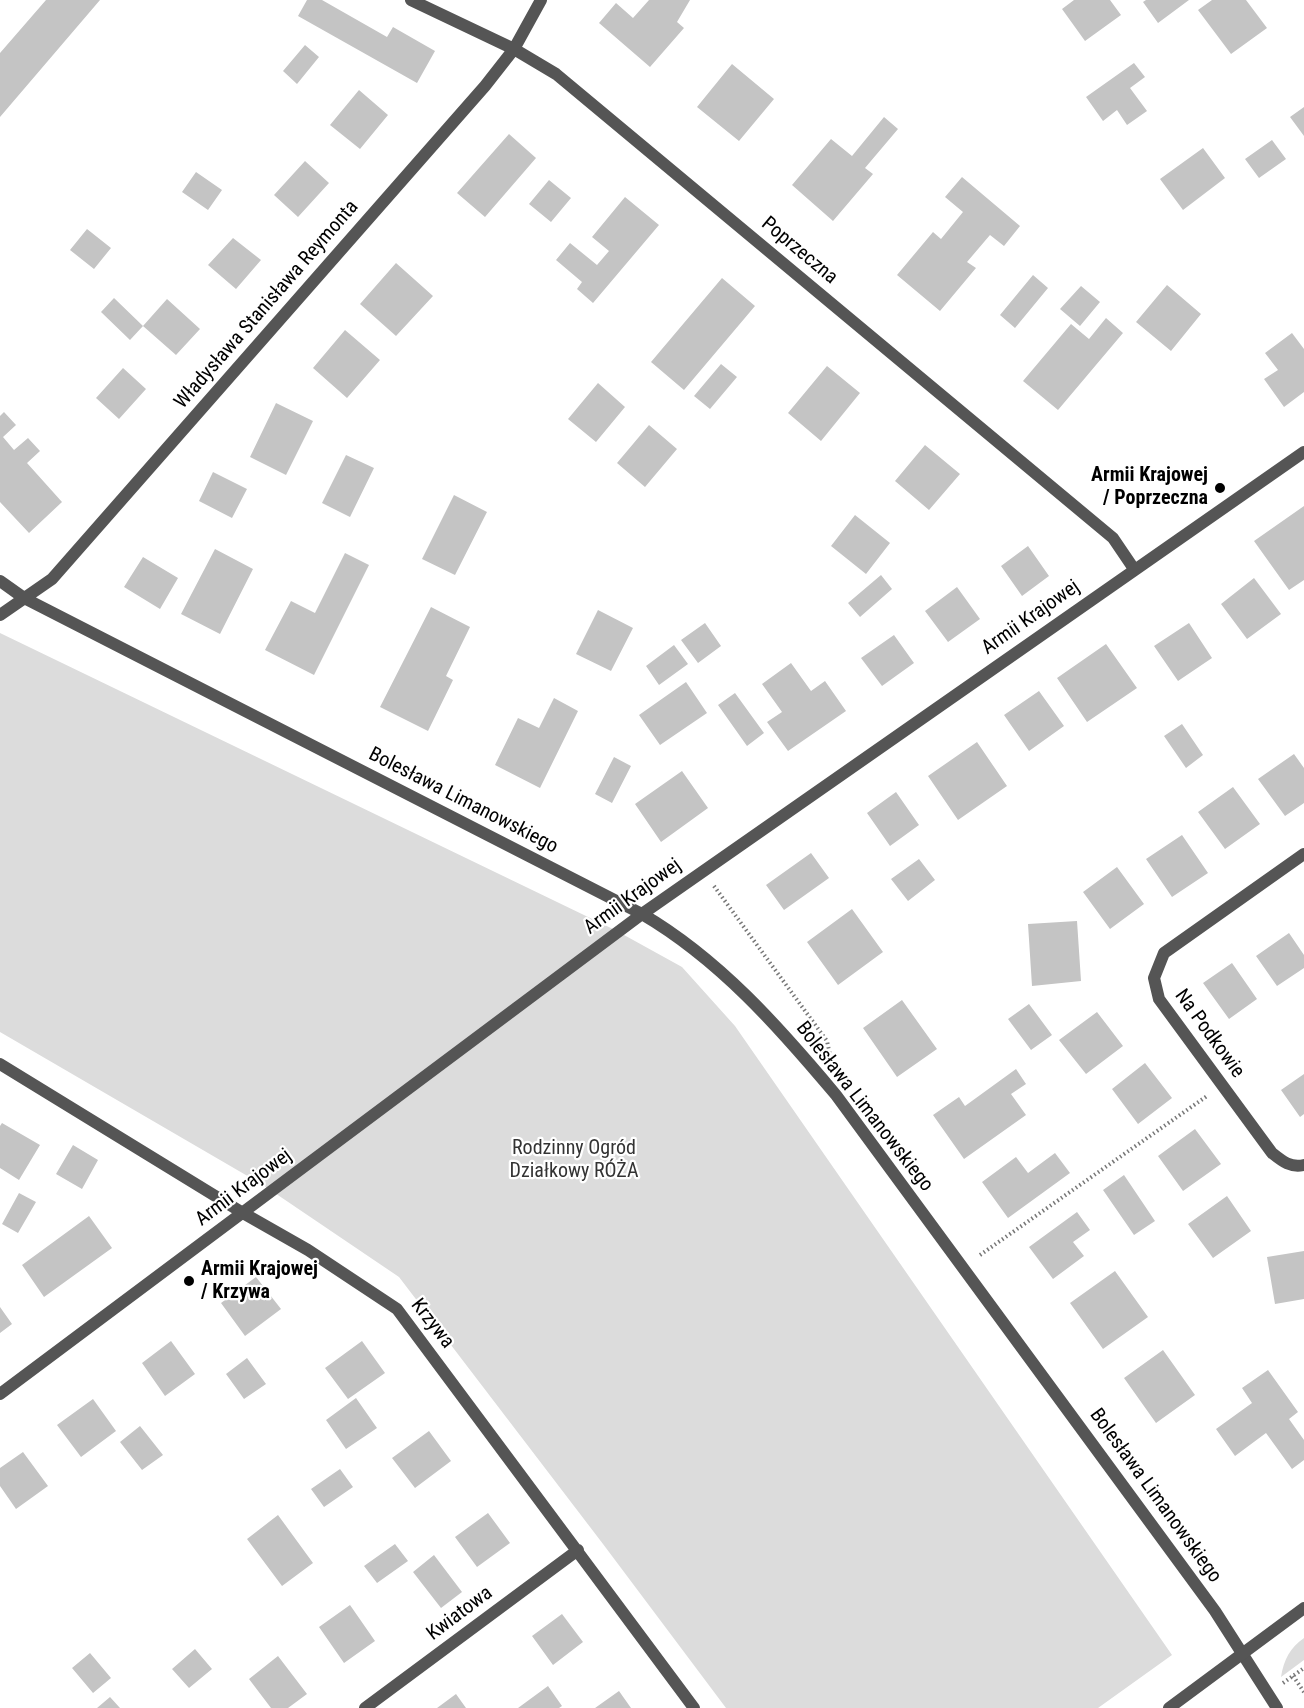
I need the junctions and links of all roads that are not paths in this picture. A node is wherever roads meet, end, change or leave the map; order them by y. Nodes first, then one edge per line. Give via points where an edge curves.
1 (411, 0) edge
2 (542, 0) edge
3 (514, 49) junction
4 (1304, 452) edge
5 (1134, 569) junction
6 (0, 581) edge
7 (24, 598) junction
8 (0, 615) edge
9 (1304, 854) edge
10 (642, 914) junction
11 (0, 1064) edge
12 (1304, 1166) edge
13 (243, 1213) junction
14 (0, 1394) edge
15 (578, 1551) junction
16 (1304, 1608) edge
17 (1242, 1654) junction
18 (365, 1708) edge
19 (694, 1708) edge
20 (1169, 1708) edge
21 (1277, 1708) edge

1 - 3 street, Poprzeczna
2 - 3 street, Władysława Stanisława Reymonta
3 - 5 street, Poprzeczna via 556,74 1113,538
3 - 7 street, Władysława Stanisława Reymonta via 485,87 52,579
4 - 5 street, Armii Krajowej
5 - 10 street, Armii Krajowej
6 - 7 street, Bolesława Limanowskiego
7 - 8 street, Władysława Stanisława Reymonta
7 - 10 street, Bolesława Limanowskiego
9 - 12 street, Na Podkowie via 1164,953 1154,978 1159,999 1272,1153 1286,1164
10 - 13 street, Armii Krajowej
10 - 17 street, Bolesława Limanowskiego via 668,929 738,987 836,1095 1208,1601
11 - 13 street, Krzywa
13 - 14 street, Armii Krajowej
13 - 15 street, Krzywa via 397,1309
15 - 18 street, Kwiatowa
15 - 19 street, Krzywa
16 - 17 street
17 - 20 street
17 - 21 street, Bolesława Limanowskiego

